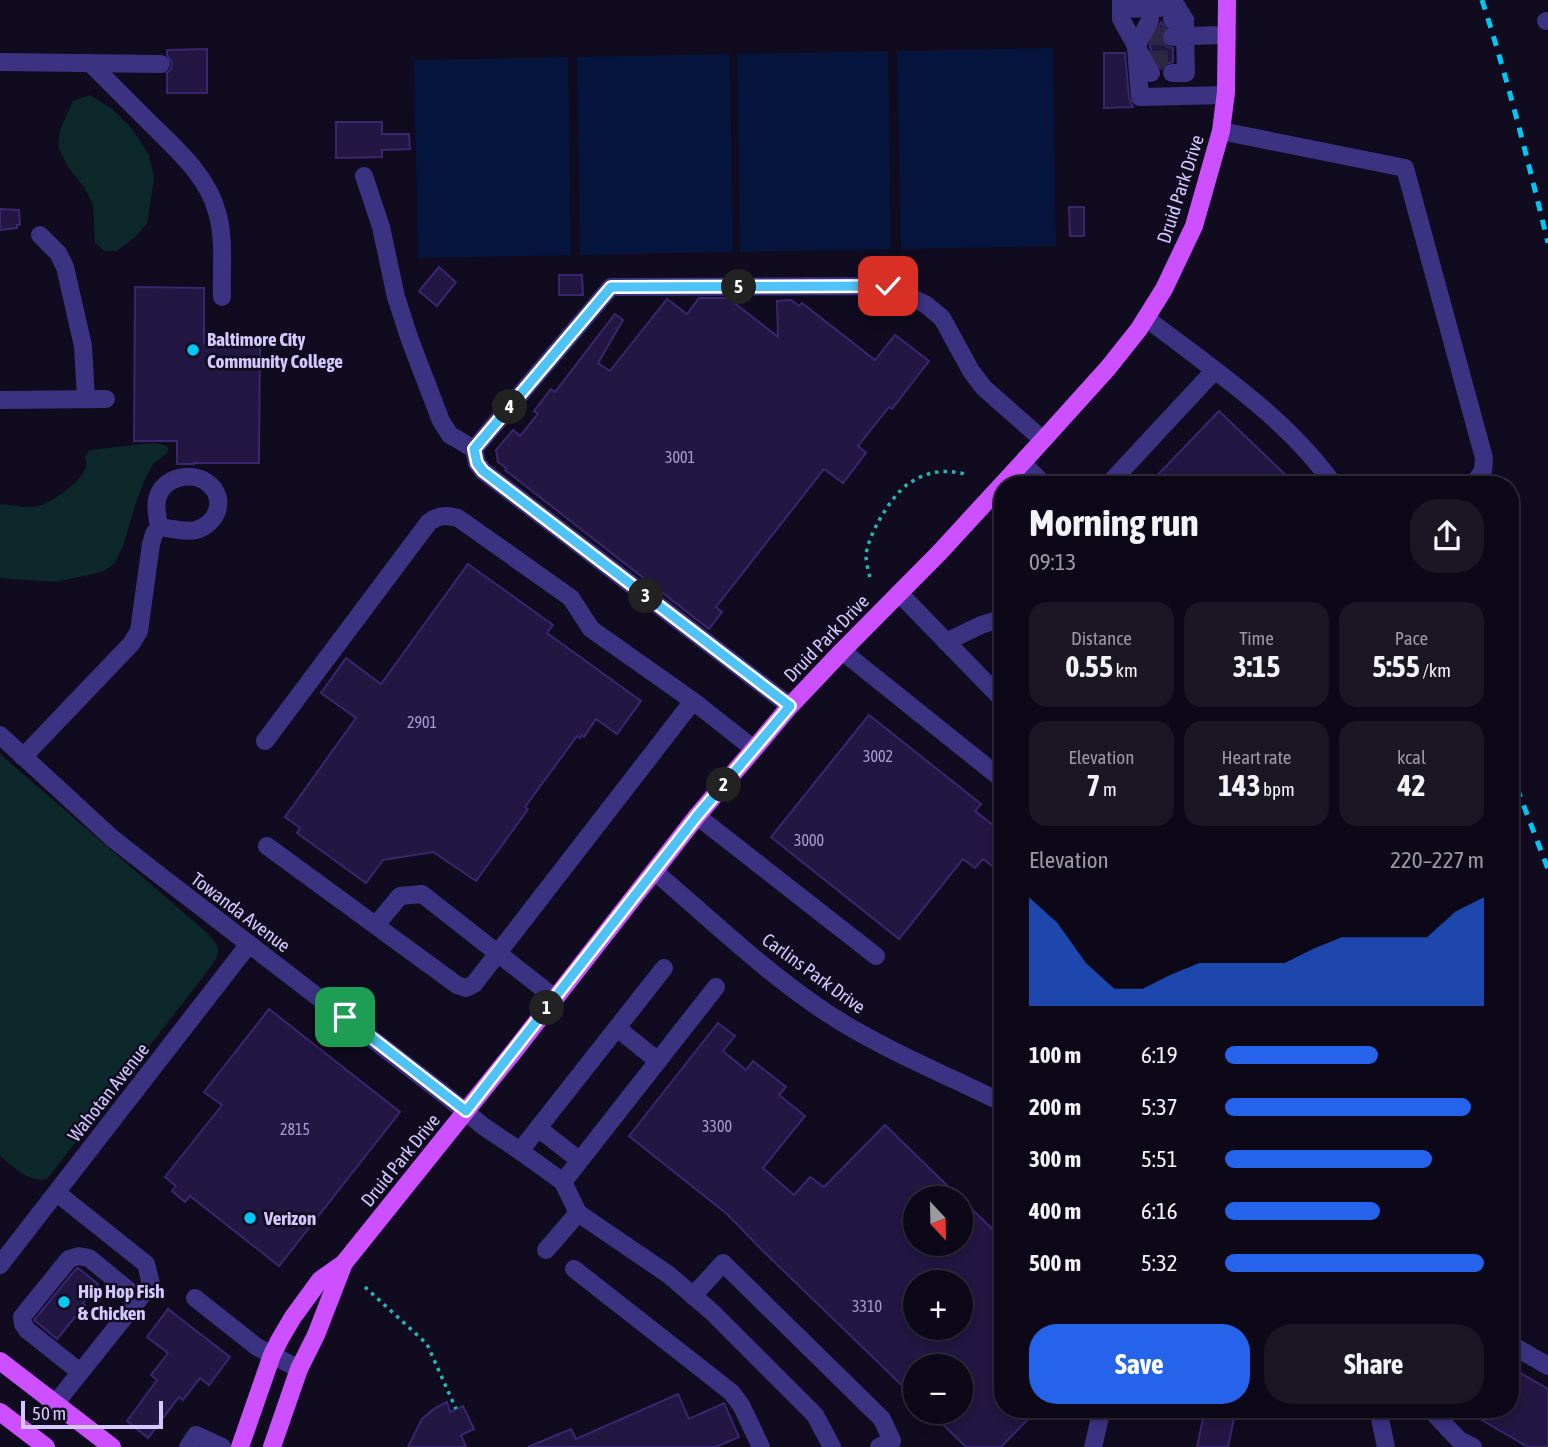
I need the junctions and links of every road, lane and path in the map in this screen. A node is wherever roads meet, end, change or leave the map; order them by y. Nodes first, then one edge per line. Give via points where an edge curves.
1 (1227, 0) edge
2 (1121, 4) edge
3 (1149, 22) edge
4 (1179, 28) junction
5 (1227, 35) junction
6 (0, 62) edge
7 (90, 63) junction
8 (161, 64) dead end
9 (1177, 64) dead end
10 (1150, 66) dead end
11 (1226, 95) junction
12 (1221, 131) junction
13 (364, 176) dead end
14 (40, 235) dead end
15 (222, 297) dead end
16 (1146, 318) junction
17 (1214, 371) junction
18 (86, 399) junction
19 (106, 399) dead end
20 (0, 400) edge
21 (1043, 440) junction
22 (474, 449) junction
23 (1022, 463) junction
24 (966, 474) dead end
25 (1010, 476) edge
26 (1036, 476) edge
27 (1116, 476) edge
28 (1328, 476) edge
29 (1479, 476) edge
30 (994, 493) edge
31 (159, 527) dead end
32 (870, 577) dead end
33 (899, 593) junction
34 (994, 621) edge
35 (946, 642) junction
36 (842, 651) junction
37 (994, 691) edge
38 (693, 701) junction
39 (790, 706) junction
40 (0, 735) edge
41 (265, 741) dead end
42 (754, 749) junction
43 (23, 757) junction
44 (994, 773) edge
45 (697, 816) junction
46 (267, 846) dead end
47 (654, 871) junction
48 (376, 925) junction
49 (249, 944) junction
50 (497, 953) junction
51 (876, 956) dead end
52 (664, 968) dead end
53 (716, 987) dead end
54 (555, 998) junction
55 (617, 1028) junction
56 (657, 1061) junction
57 (994, 1099) edge
58 (466, 1111) junction
59 (538, 1128) junction
60 (520, 1151) junction
61 (579, 1160) junction
62 (563, 1182) junction
63 (57, 1193) junction
64 (578, 1213) junction
65 (546, 1250) dead end
66 (344, 1263) junction
67 (0, 1265) edge
68 (574, 1269) dead end
69 (365, 1287) dead end
70 (693, 1296) junction
71 (195, 1298) dead end
72 (139, 1299) junction
73 (1519, 1350) edge
74 (272, 1355) junction
75 (0, 1361) edge
76 (1548, 1366) edge
77 (299, 1369) junction
78 (80, 1372) junction
79 (55, 1404) junction
80 (456, 1409) dead end
81 (0, 1412) edge
82 (1100, 1418) edge
83 (1379, 1418) edge
84 (1438, 1418) edge
85 (46, 1447) edge
86 (112, 1447) edge
87 (188, 1447) edge
88 (222, 1447) edge
89 (240, 1447) edge
90 (272, 1447) edge
91 (761, 1447) edge
92 (832, 1447) edge
93 (879, 1447) edge
94 (1093, 1447) edge
95 (1386, 1447) edge
96 (1473, 1447) edge

1 - 5 main road, Druid Park Drive
2 - 3 street
2 - 3 street via 1121,19
3 - 4 street via 1177,7
3 - 10 street
3 - 11 street via 1140,97
4 - 5 street
4 - 9 street
5 - 11 main road, Druid Park Drive
6 - 7 street
7 - 8 street
7 - 15 street via 183,156 212,197 221,241
11 - 12 main road, Druid Park Drive
12 - 16 main road, Druid Park Drive via 1194,226
12 - 29 street via 1405,168 1484,458
13 - 22 street via 381,227 396,298 441,421 450,435
14 - 18 street via 65,268 83,346
16 - 17 street
16 - 21 main road, Druid Park Drive via 1108,369
17 - 27 street
17 - 28 street via 1268,412
18 - 19 street
18 - 20 street
21 - 22 street via 984,387 943,318 888,286 611,287
21 - 23 main road, Druid Park Drive
22 - 39 street via 483,471
23 - 25 main road, Druid Park Drive
23 - 26 street
24 - 32 path via 933,472 906,485 875,528 866,557
30 - 33 main road, Druid Park Drive
31 - 43 street via 151,544 139,631
33 - 35 street
33 - 36 main road, Druid Park Drive
34 - 35 street
35 - 37 street
36 - 39 main road, Druid Park Drive
36 - 44 street
38 - 41 street via 591,629 571,598 458,518 447,515 429,522
38 - 42 street
38 - 50 street
39 - 42 main road, Druid Park Drive
40 - 43 street, Towanda Avenue
42 - 45 main road, Druid Park Drive
43 - 49 street, Towanda Avenue via 113,838
45 - 47 main road, Druid Park Drive
45 - 51 street
46 - 48 street
47 - 54 main road, Druid Park Drive
47 - 57 street, Carlins Park Drive via 827,1013
48 - 50 street via 400,896 422,894
48 - 50 street via 466,988
49 - 58 street, Towanda Avenue
49 - 63 street, Wahotan Avenue
50 - 54 street
52 - 55 street
53 - 56 street
54 - 58 main road, Druid Park Drive
55 - 56 street
55 - 59 street
56 - 61 street
58 - 60 street, Towanda Avenue
58 - 66 main road, Druid Park Drive
59 - 60 street
59 - 61 street
60 - 62 street, Towanda Avenue
61 - 62 street
62 - 64 street
63 - 67 street, Wahotan Avenue
63 - 72 street via 146,1264 151,1284
64 - 65 street
64 - 70 street
66 - 74 main road, Druid Park Drive via 320,1280
66 - 77 main road, Druid Park Drive
68 - 91 street via 732,1392
69 - 80 path via 427,1344
70 - 92 street via 815,1415
70 - 93 street via 723,1263 883,1419 892,1441
71 - 74 street
72 - 78 street
72 - 78 street via 89,1258 68,1259 22,1317 27,1330
73 - 76 street
74 - 77 street
74 - 89 main road, Druid Park Drive
75 - 79 main road
77 - 90 main road, Druid Park Drive
78 - 79 street
79 - 86 main road
81 - 85 main road
82 - 94 street
83 - 95 street
84 - 96 street via 1459,1440
87 - 88 street via 195,1435

